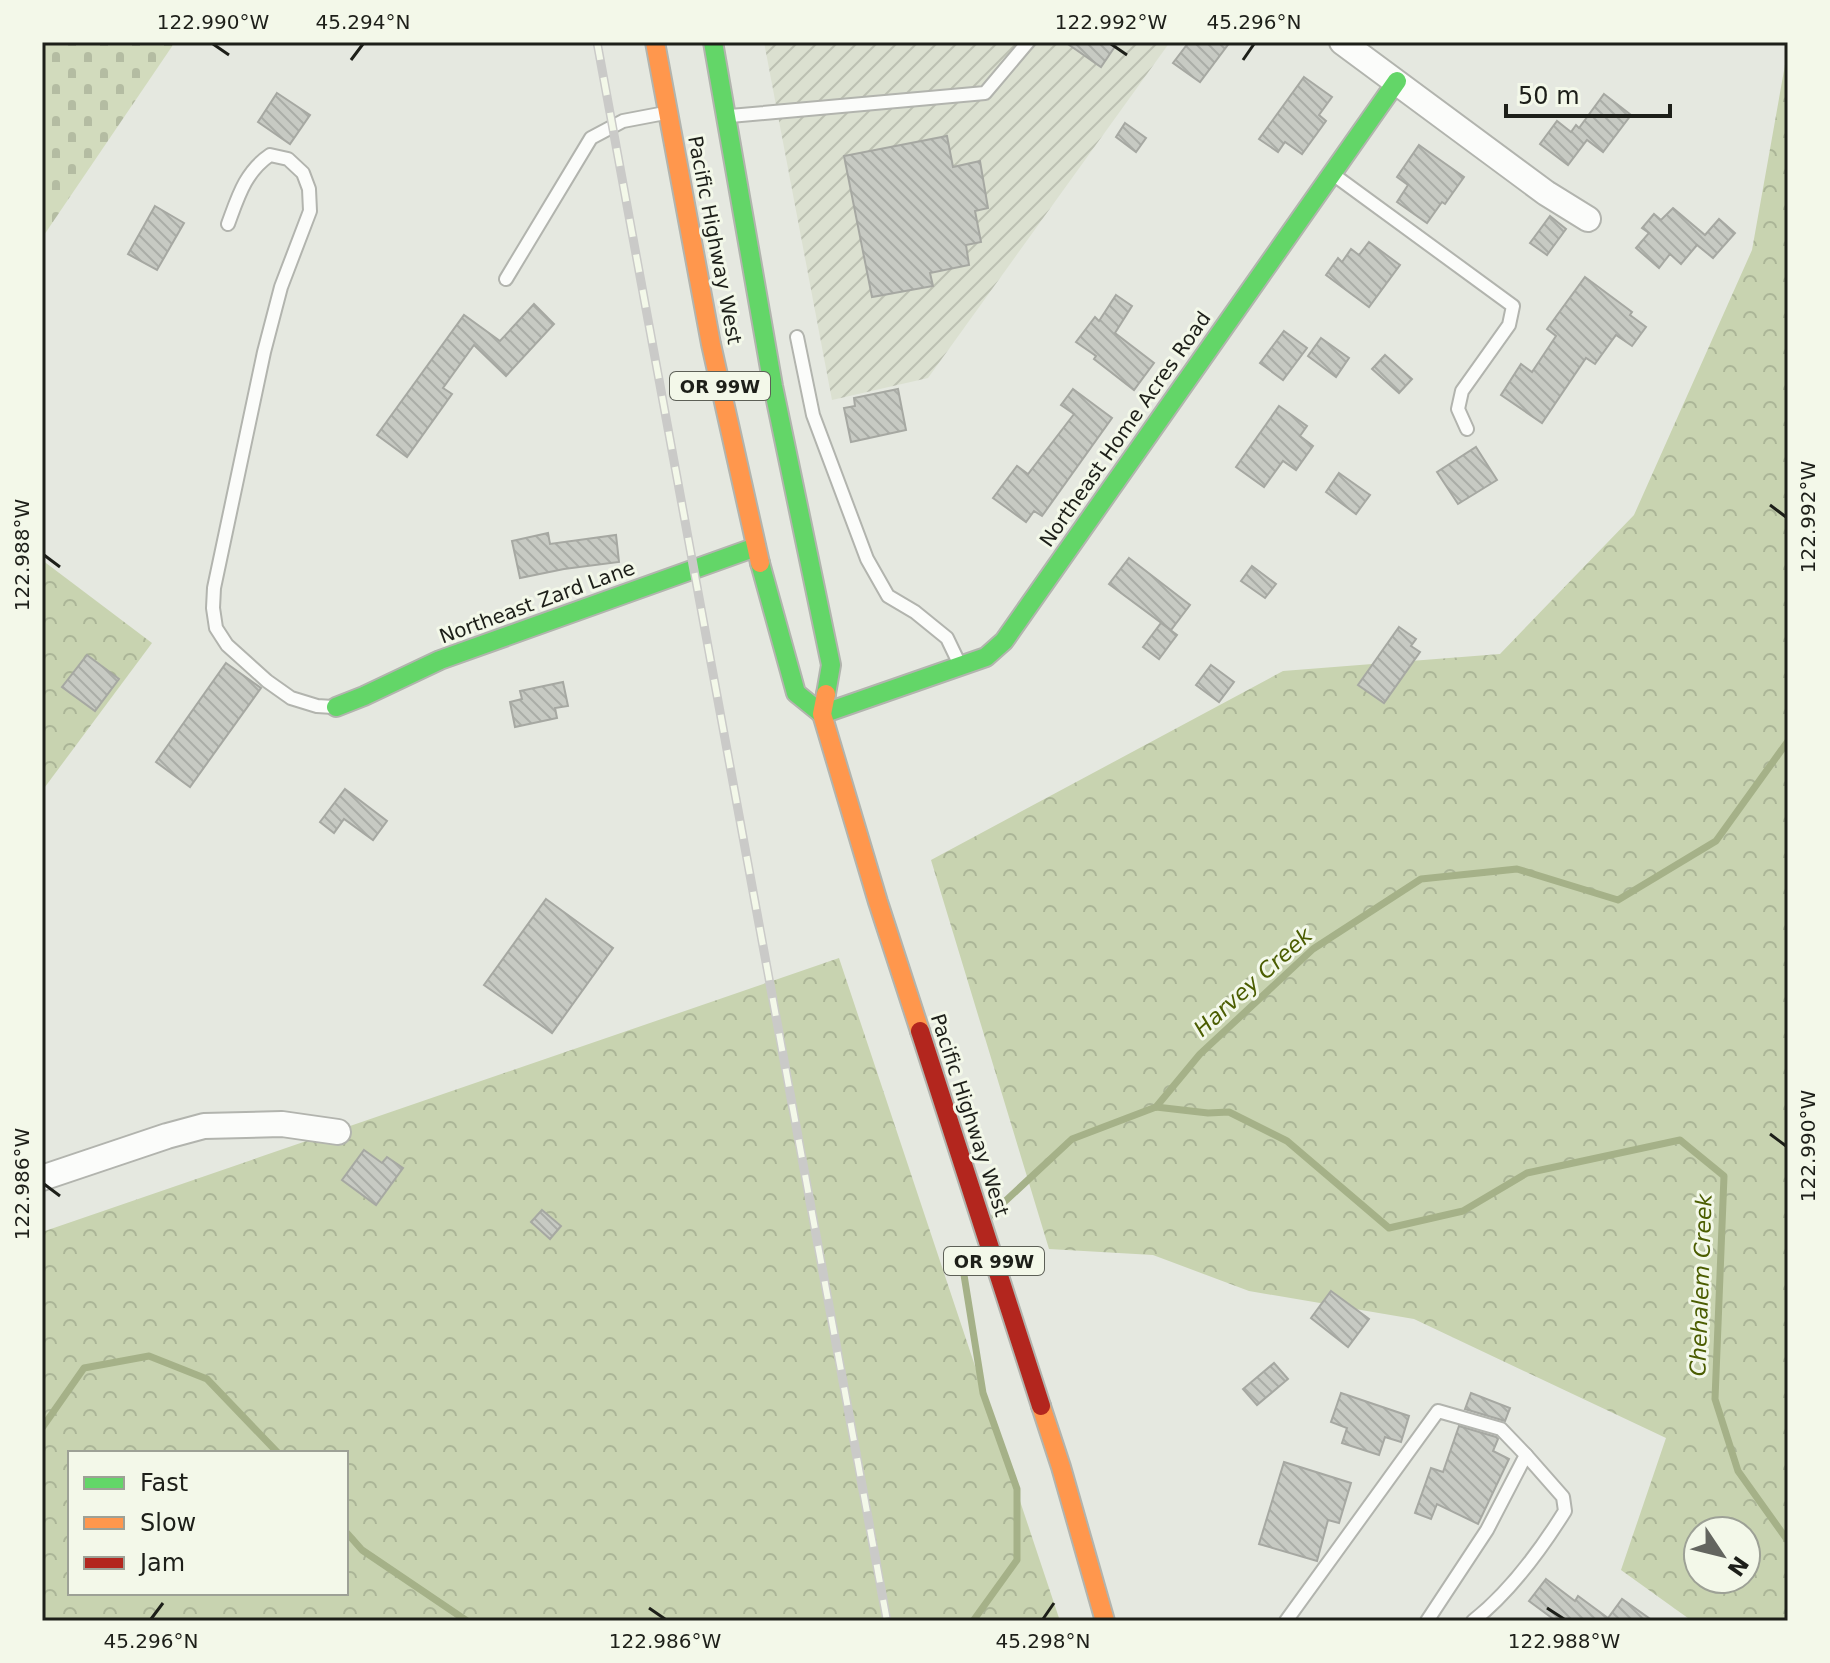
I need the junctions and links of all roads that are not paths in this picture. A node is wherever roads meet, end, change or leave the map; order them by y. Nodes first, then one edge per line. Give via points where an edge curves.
1 (655, 42) edge
2 (713, 42) edge
3 (1028, 42) edge
4 (1342, 42) edge
5 (1397, 81) junction
6 (668, 113) junction
7 (727, 116) junction
8 (1332, 173) junction
9 (1588, 219) dead end
10 (228, 224) dead end
11 (506, 279) dead end
12 (797, 337) dead end
13 (1467, 429) dead end
14 (756, 547) junction
15 (961, 666) junction
16 (336, 707) joint
17 (822, 714) junction
18 (338, 1132) dead end
19 (42, 1178) edge
20 (1526, 1455) junction
21 (1105, 1621) edge
22 (1286, 1621) edge
23 (1427, 1621) edge
24 (1473, 1621) edge

1 - 6 main road, Pacific Highway West / OR 99W
2 - 7 main road, Pacific Highway West / OR 99W
3 - 7 lane via 985,93
4 - 5 street
5 - 8 main road, Northeast Home Acres Road
5 - 9 street
6 - 11 lane via 623,121 591,138
6 - 14 main road, Pacific Highway West / OR 99W
7 - 17 main road, Pacific Highway West / OR 99W via 773,386 831,665
8 - 13 lane via 1513,306 1509,325 1462,391 1458,409
8 - 15 main road, Northeast Home Acres Road via 1004,641 986,657
10 - 16 lane via 257,163 270,155 288,159 303,173 310,211 281,287 236,475 214,588 216,628 227,645 291,698
12 - 15 lane via 813,415 867,559 888,596 947,638
14 - 16 main road, Northeast Zard Lane via 440,660
14 - 17 main road, Pacific Highway West / OR 99W via 796,693
15 - 17 main road, Northeast Home Acres Road
17 - 21 main road, Pacific Highway West / OR 99W
18 - 19 street via 282,1124 204,1126
20 - 22 lane via 1501,1429 1438,1411
20 - 23 lane via 1487,1530
20 - 24 lane via 1563,1497 1565,1511 1518,1577

